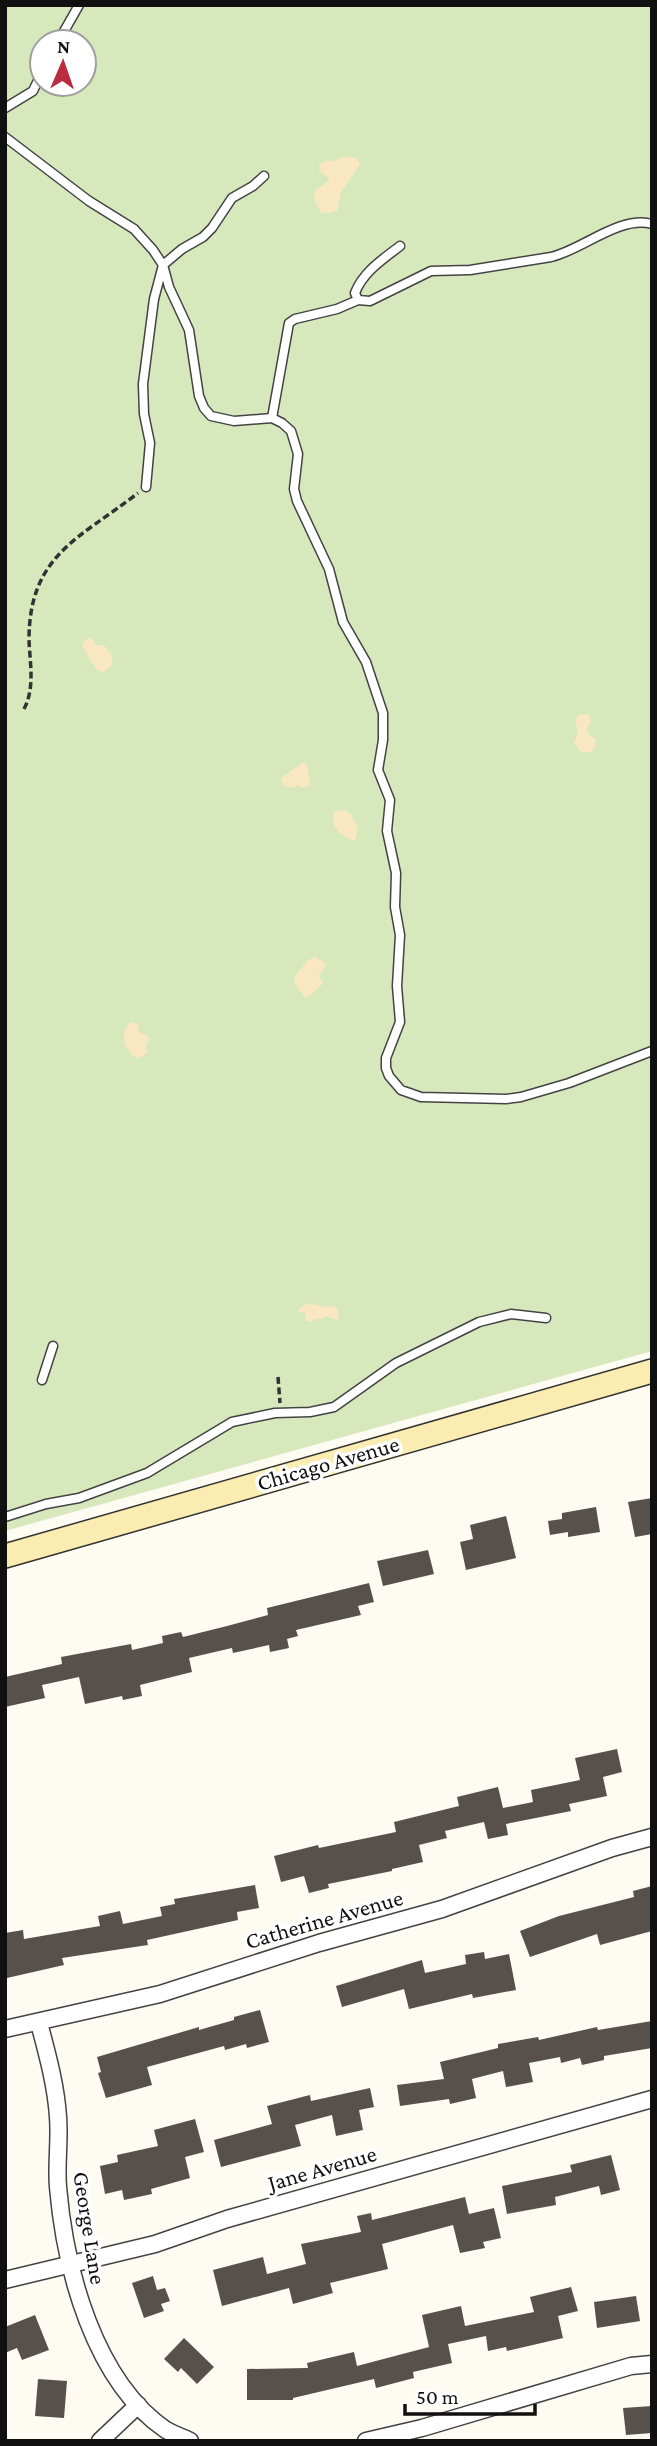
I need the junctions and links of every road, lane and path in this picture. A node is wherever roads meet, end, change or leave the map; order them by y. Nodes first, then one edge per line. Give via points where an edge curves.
1 (79, 5) edge
2 (66, 28) edge
3 (28, 94) edge
4 (5, 108) edge
5 (5, 137) edge
6 (264, 176) dead end
7 (651, 222) edge
8 (400, 246) dead end
9 (163, 265) junction
10 (358, 300) junction
11 (272, 418) junction
12 (146, 486) joint
13 (24, 709) dead end
14 (652, 1051) edge
15 (546, 1318) dead end
16 (52, 1346) dead end
17 (652, 1371) edge
18 (278, 1377) dead end
19 (42, 1380) dead end
20 (275, 1413) junction
21 (5, 1517) edge
22 (5, 1556) edge
23 (652, 1837) edge
24 (39, 2023) junction
25 (5, 2029) edge
26 (652, 2099) edge
27 (69, 2266) junction
28 (5, 2280) edge
29 (652, 2364) edge
30 (138, 2405) junction
31 (100, 2441) edge
32 (190, 2441) edge
33 (366, 2441) edge

1 - 2 lane
3 - 4 lane
5 - 9 lane via 134,229
6 - 9 lane via 232,198 203,237
7 - 10 lane via 615,229 561,255 470,270 432,271 370,301
8 - 10 lane via 360,283 355,293
9 - 11 lane via 189,330 204,408 211,416 234,421
9 - 12 lane via 143,384 150,443
10 - 11 lane via 289,323
11 - 14 lane via 291,431 298,454 294,489 329,569 343,622 366,662 383,713 378,770 390,800 387,831 396,873 400,935 400,1022 386,1058 388,1076 401,1090 421,1097 506,1099 550,1090
12 - 13 path via 47,566 31,615 30,692
15 - 20 lane via 511,1314 479,1322 396,1363 334,1407
16 - 19 lane
17 - 22 main road, Chicago Avenue
18 - 20 path via 280,1401
20 - 21 lane via 223,1426 147,1473
23 - 24 street, Catherine Avenue via 442,1909 319,1942 160,1994
24 - 25 street, Catherine Avenue
24 - 27 street, George Lane via 58,2119 57,2184
26 - 27 street, Jane Avenue
27 - 28 street, Jane Avenue
27 - 30 street, George Lane via 97,2341
29 - 33 street via 631,2366
30 - 31 street
30 - 32 street, George Lane via 168,2431

